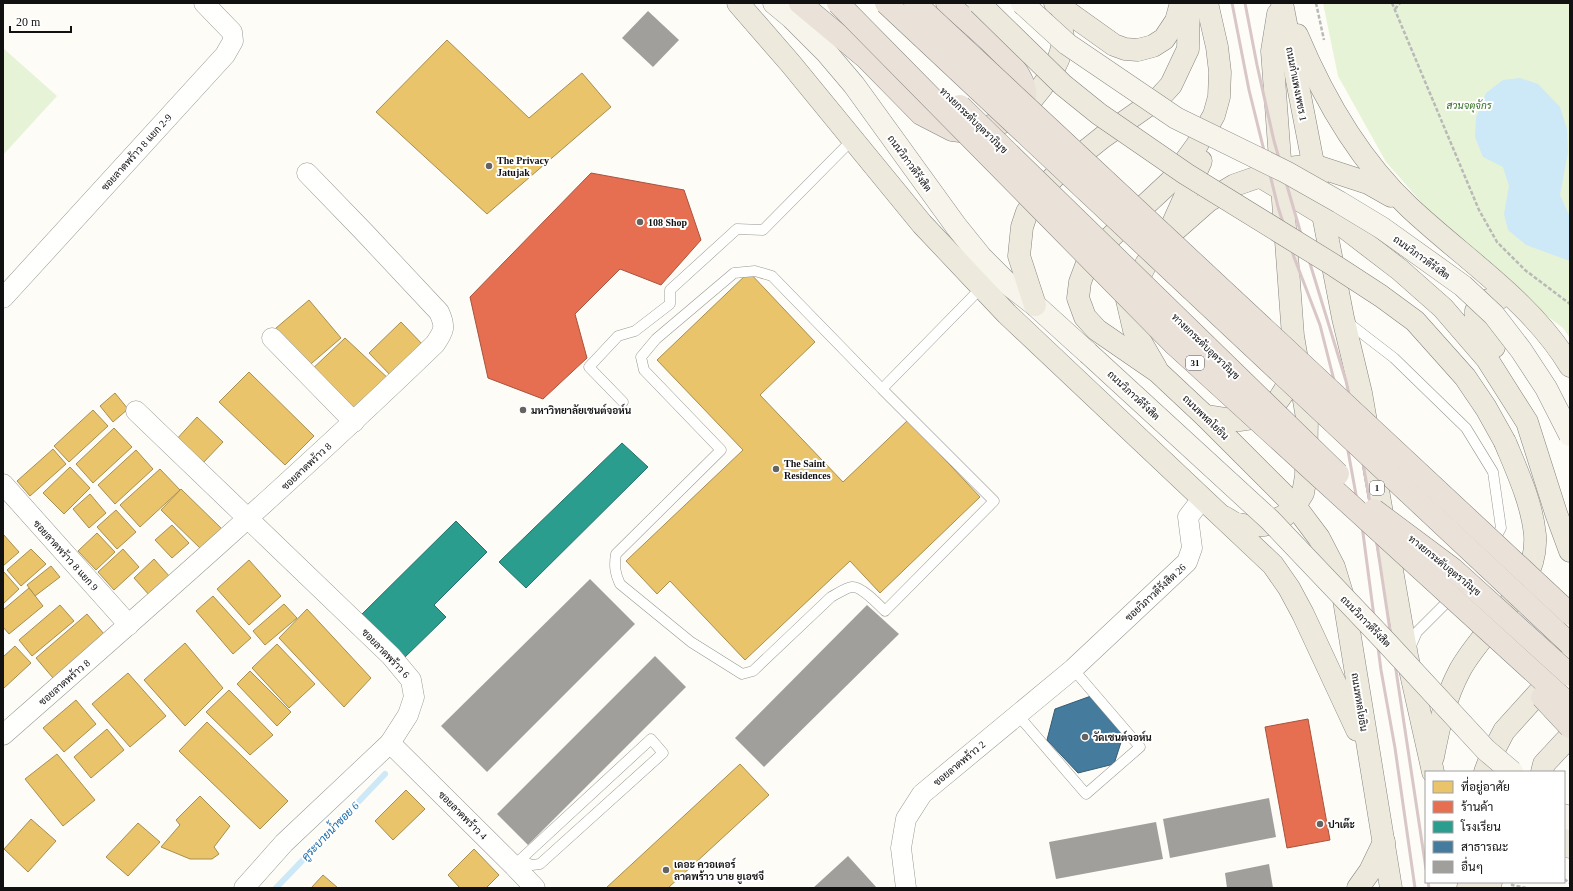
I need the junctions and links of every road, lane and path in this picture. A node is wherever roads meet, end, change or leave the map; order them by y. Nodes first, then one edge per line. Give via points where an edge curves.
1 (204, 3) edge
2 (738, 3) edge
3 (774, 3) edge
4 (800, 3) edge
5 (838, 3) edge
6 (854, 3) edge
7 (886, 3) edge
8 (915, 3) edge
9 (947, 3) edge
10 (979, 3) edge
11 (1022, 3) edge
12 (1047, 3) edge
13 (1055, 3) edge
14 (1181, 3) edge
15 (1189, 3) edge
16 (1207, 3) edge
17 (1281, 3) edge
18 (1316, 3) edge
19 (1392, 3) edge
20 (1400, 3) edge
21 (1395, 9) junction
22 (1326, 46) dead end
23 (1024, 108) junction
24 (1214, 115) junction
25 (853, 139) junction
26 (1313, 165) junction
27 (307, 173) dead end
28 (1282, 179) junction
29 (1408, 206) junction
30 (1322, 214) junction
31 (1166, 238) junction
32 (982, 287) junction
33 (3, 298) edge
34 (1518, 303) junction
35 (1570, 304) edge
36 (1036, 305) junction
37 (1343, 318) junction
38 (1294, 336) junction
39 (272, 338) dead end
40 (1570, 366) edge
41 (1158, 372) junction
42 (882, 389) junction
43 (623, 402) dead end
44 (136, 411) dead end
45 (1205, 416) junction
46 (354, 422) junction
47 (1570, 435) edge
48 (1261, 472) junction
49 (3, 484) edge
50 (1210, 506) junction
51 (1295, 506) junction
52 (1570, 508) edge
53 (1375, 510) junction
54 (249, 519) junction
55 (1264, 525) junction
56 (1570, 551) edge
57 (1273, 565) junction
58 (1570, 614) edge
59 (129, 625) junction
60 (1570, 644) edge
61 (1407, 656) junction
62 (1570, 658) edge
63 (1073, 669) junction
64 (1570, 675) edge
65 (1570, 705) edge
66 (1017, 714) junction
67 (1570, 727) edge
68 (3, 736) edge
69 (1570, 736) edge
70 (390, 743) junction
71 (1368, 753) junction
72 (1432, 767) edge
73 (1485, 771) edge
74 (1511, 771) edge
75 (1542, 771) edge
76 (1384, 842) junction
77 (517, 863) junction
78 (1502, 884) edge
79 (244, 888) edge
80 (535, 888) edge
81 (906, 888) edge
82 (1358, 888) edge
83 (1391, 888) edge
84 (1489, 888) edge
85 (1526, 888) edge

1 - 33 street, ซอยลาดพร้าว 8 แยก 2-9 via 232,32 233,41 225,55
2 - 25 main road
3 - 36 main road, ถนนวิภาวดีรังสิต via 826,52 854,85 981,257 1008,284
4 - 23 highway via 866,58 921,114 952,130 968,132 1004,122
5 - 65 highway, 31, bridge via 1173,343
6 - 53 highway, ทางยกระดับอุตราภิมุข / 31, bridge
7 - 60 highway, bridge
8 - 58 highway, bridge
9 - 23 highway via 1000,52 1018,73 1025,90
10 - 72 main road, bridge via 1063,85 1099,114 1186,174 1381,296 1415,321 1465,377 1486,408 1505,442 1522,483 1535,535 1534,555 1529,572 1519,590 1475,646 1449,692 1441,718
11 - 47 main road, ถนนวิภาวดีรังสิต, bridge via 1067,44 1176,118 1286,172 1339,202 1382,228 1463,286 1494,315 1521,350 1546,388
12 - 23 main road via 1062,29 1061,51 1040,92
13 - 14 main road via 1114,45 1138,50 1153,46 1164,39 1176,21
15 - 36 main road via 1188,49 1171,85 1160,97 1058,173 1044,186 1027,212 1022,227 1019,256
16 - 24 main road, ถนนพหลโยธิน via 1220,72 1219,97
17 - 26 main road, ถนนกำแพงเพชร 1
17 - 28 main road via 1272,51
17 - 29 main road via 1337,116 1376,171
18 - 22 path
19 - 21 path
20 - 21 path
21 - 35 path via 1479,210 1497,242 1525,270
24 - 31 main road via 1207,146
24 - 41 main road, ถนนพหลโยธิน via 1186,163 1171,181 1099,248 1086,266 1080,282 1078,298 1085,317 1112,342
25 - 32 main road via 922,224
25 - 43 lane via 763,230 737,229 670,290 670,304 635,331 618,336 589,367
26 - 28 main road
26 - 29 main road via 1368,183
26 - 30 main road, ถนนกำแพงเพชร 1
27 - 46 street, ซอยลาดพร้าว 8 via 439,312 443,320 443,333 435,344
28 - 30 main road
28 - 31 main road via 1261,177 1235,185 1208,201
28 - 38 main road
29 - 34 main road
30 - 37 main road, 1
30 - 56 main road via 1369,246 1444,308 1487,359 1527,422
31 - 41 main road via 1146,264 1127,300 1134,330
32 - 42 lane
32 - 50 main road via 1007,314
34 - 40 main road via 1544,330
34 - 52 main road via 1494,298 1485,301 1476,311 1476,323 1515,378 1546,438
36 - 74 main road, ถนนวิภาวดีรังสิต, bridge via 1270,520 1486,750
37 - 61 main road, 1 via 1361,393
37 - 61 lane via 1394,358 1466,428 1493,472 1501,528 1475,573 1417,632
38 - 45 main road via 1291,373 1284,391 1272,408 1258,416 1239,420
38 - 51 main road via 1306,418 1306,476 1303,493
39 - 46 street
41 - 45 main road, ถนนพหลโยธิน
42 - 42 lane via 994,501 885,611 858,588 844,590 832,597 753,671 742,674 691,642 620,584 616,574 616,554 721,450 644,370 641,357 656,339 734,273 755,271 772,276
44 - 54 street, ซอยลาดพร้าว 6
45 - 48 main road, ถนนพหลโยธิน
46 - 54 street, ซอยลาดพร้าว 8
48 - 51 main road, ถนนพหลโยธิน
48 - 55 main road
49 - 59 street, ซอยลาดพร้าว 8 แยก 9
50 - 55 main road via 1234,522 1248,526
50 - 57 main road
50 - 63 street, ซอยวิภาวดีรังสิต 26 via 1188,517 1192,548 1187,562
51 - 55 main road via 1284,516
51 - 71 main road, ถนนพหลโยธิน via 1319,538 1334,567 1344,600
53 - 64 highway, ทางยกระดับอุตราภิมุข / 31, bridge via 1453,569
53 - 67 highway, bridge via 1422,571
54 - 59 street, ซอยลาดพร้าว 8
54 - 70 street, ซอยลาดพร้าว 6 via 391,656 411,680 414,697 408,715
55 - 57 main road
57 - 71 main road via 1303,614
59 - 68 street, ซอยลาดพร้าว 8
61 - 72 main road, 1
62 - 73 main road via 1504,731
63 - 66 street, ซอยลาดพร้าว 2
63 - 66 lane via 1140,747 1086,794
66 - 81 street, ซอยลาดพร้าว 2 via 922,794 906,819 901,848
69 - 75 main road via 1544,764
70 - 77 street, ซอยลาดพร้าว 4
70 - 79 street, ซอยลาดพร้าว 6 via 284,843
71 - 76 main road, ถนนพหลโยธิน
76 - 82 main road via 1370,871
76 - 83 main road, ถนนพหลโยธิน
77 - 77 lane via 651,739 663,753 540,864
77 - 80 street, ซอยลาดพร้าว 4
78 - 84 main road
78 - 85 path

